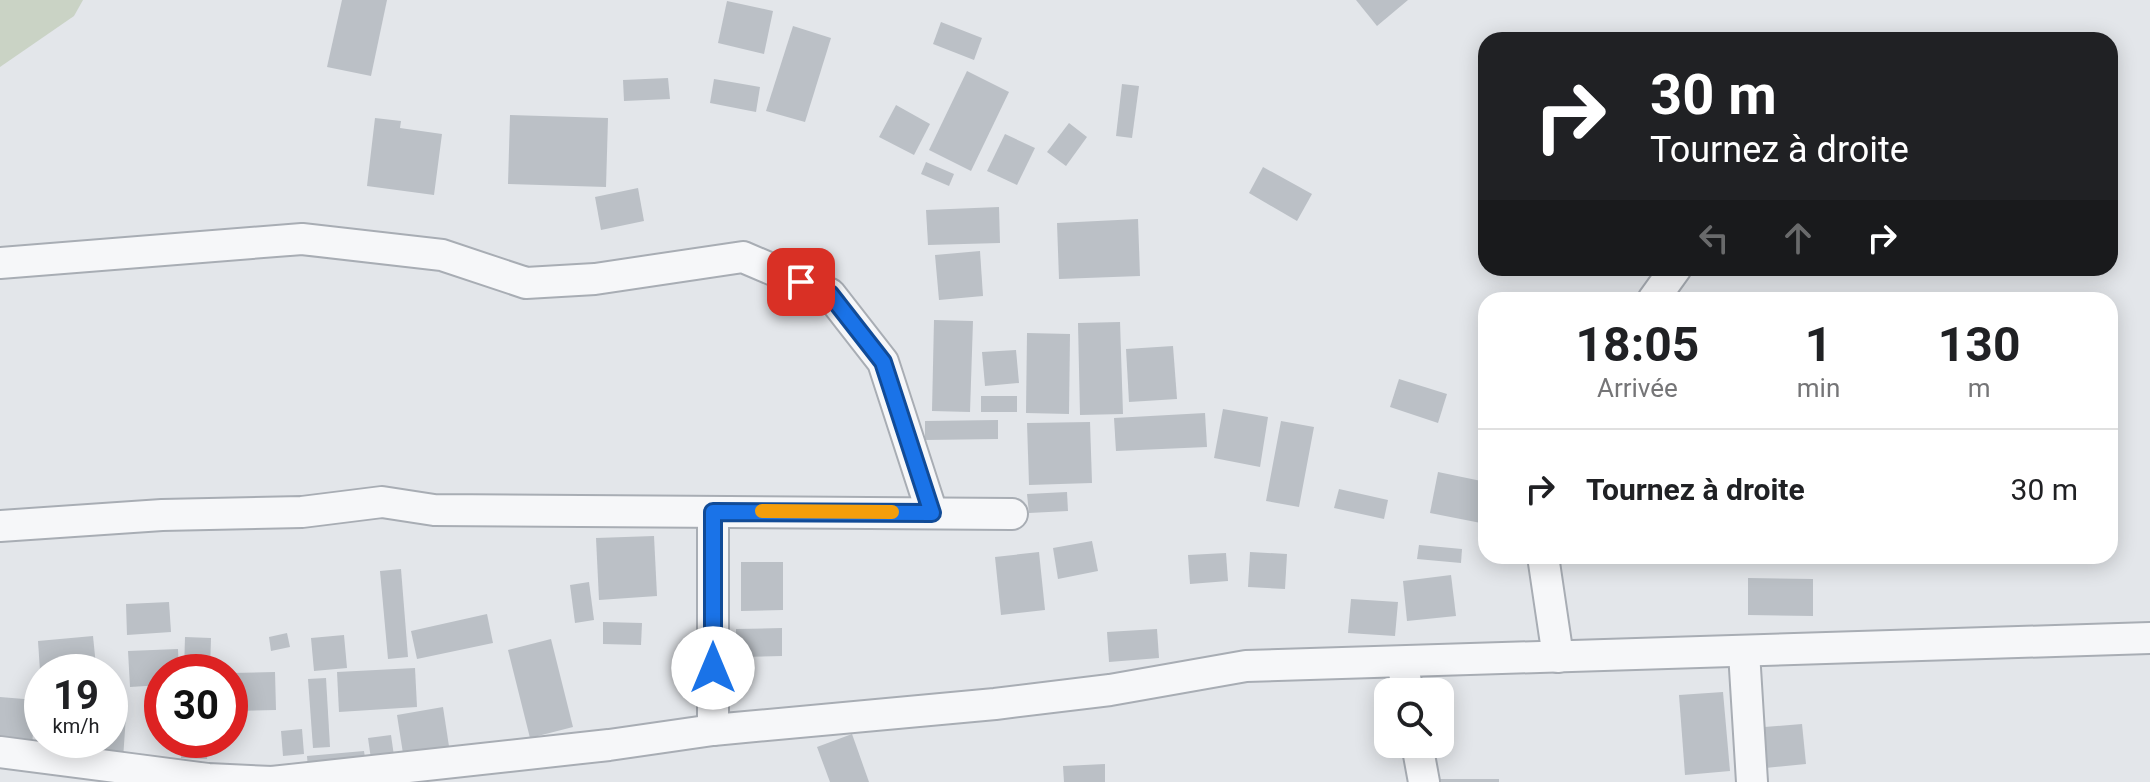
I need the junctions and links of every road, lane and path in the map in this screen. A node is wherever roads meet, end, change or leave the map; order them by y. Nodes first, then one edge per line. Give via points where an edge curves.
1 (0, 263) edge
2 (713, 512) junction
3 (932, 513) junction
4 (1012, 514) dead end
5 (0, 526) edge
6 (1544, 564) edge
7 (2150, 638) edge
8 (1744, 652) junction
9 (1558, 657) junction
10 (1402, 662) junction
11 (1405, 678) edge
12 (713, 730) junction
13 (0, 752) edge
14 (1420, 758) edge
15 (1424, 782) edge
16 (1752, 782) edge

1 - 3 street via 302,239 442,255 526,283 595,279 743,257 830,294 883,362
2 - 3 street
2 - 5 street via 434,510 382,502 302,512
2 - 12 street
3 - 4 street
6 - 9 street
7 - 8 street
8 - 9 street
8 - 16 street
9 - 10 street
10 - 11 street
10 - 12 street via 1246,666 995,704
12 - 13 street via 272,782 208,779
14 - 15 street

